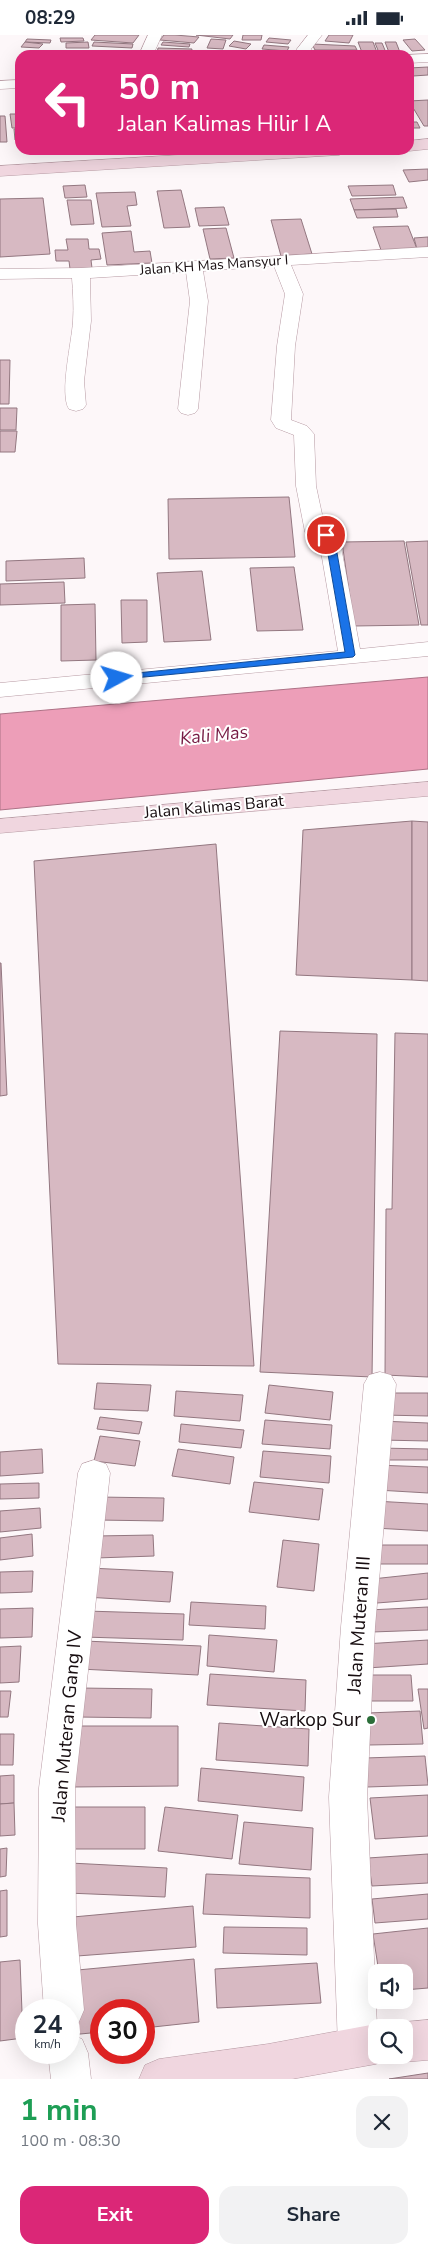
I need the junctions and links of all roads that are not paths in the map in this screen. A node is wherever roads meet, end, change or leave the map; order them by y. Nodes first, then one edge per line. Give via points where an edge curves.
1 (156, 35) edge
2 (315, 35) edge
3 (148, 50) edge
4 (304, 50) edge
5 (428, 58) edge
6 (414, 59) edge
7 (15, 84) edge
8 (0, 85) edge
9 (428, 144) edge
10 (414, 145) edge
11 (258, 155) edge
12 (0, 171) edge
13 (428, 252) edge
14 (281, 261) junction
15 (194, 267) junction
16 (81, 273) junction
17 (0, 274) edge
18 (76, 405) dead end
19 (188, 409) dead end
20 (428, 649) edge
21 (350, 655) junction
22 (0, 690) edge
23 (428, 789) edge
24 (0, 826) edge
25 (380, 1384) dead end
26 (94, 1473) dead end
27 (63, 1999) edge
28 (428, 2039) edge
29 (413, 2041) edge
30 (367, 2045) edge
31 (69, 2064) edge
32 (269, 2072) edge
33 (70, 2079) edge
34 (159, 2079) edge

1 - 3 street
2 - 4 street
5 - 6 street
7 - 8 street
9 - 10 street
11 - 12 street
13 - 14 street, Jalan KH Mas Mansyur I
14 - 15 street, Jalan KH Mas Mansyur I
14 - 21 street via 294,294 286,346 281,420 304,434 306,486 315,532 329,536
15 - 16 street, Jalan KH Mas Mansyur I
15 - 19 street via 199,301
16 - 17 street, Jalan KH Mas Mansyur I
16 - 18 street via 82,321 75,381
20 - 21 street
21 - 22 street
23 - 24 street, Jalan Kalimas Barat
25 - 30 street, Jalan Muteran III via 358,1627 348,1797
26 - 27 street, Jalan Muteran Gang IV via 57,1788 56,1924
28 - 29 street
30 - 32 street
31 - 33 street
32 - 34 street

